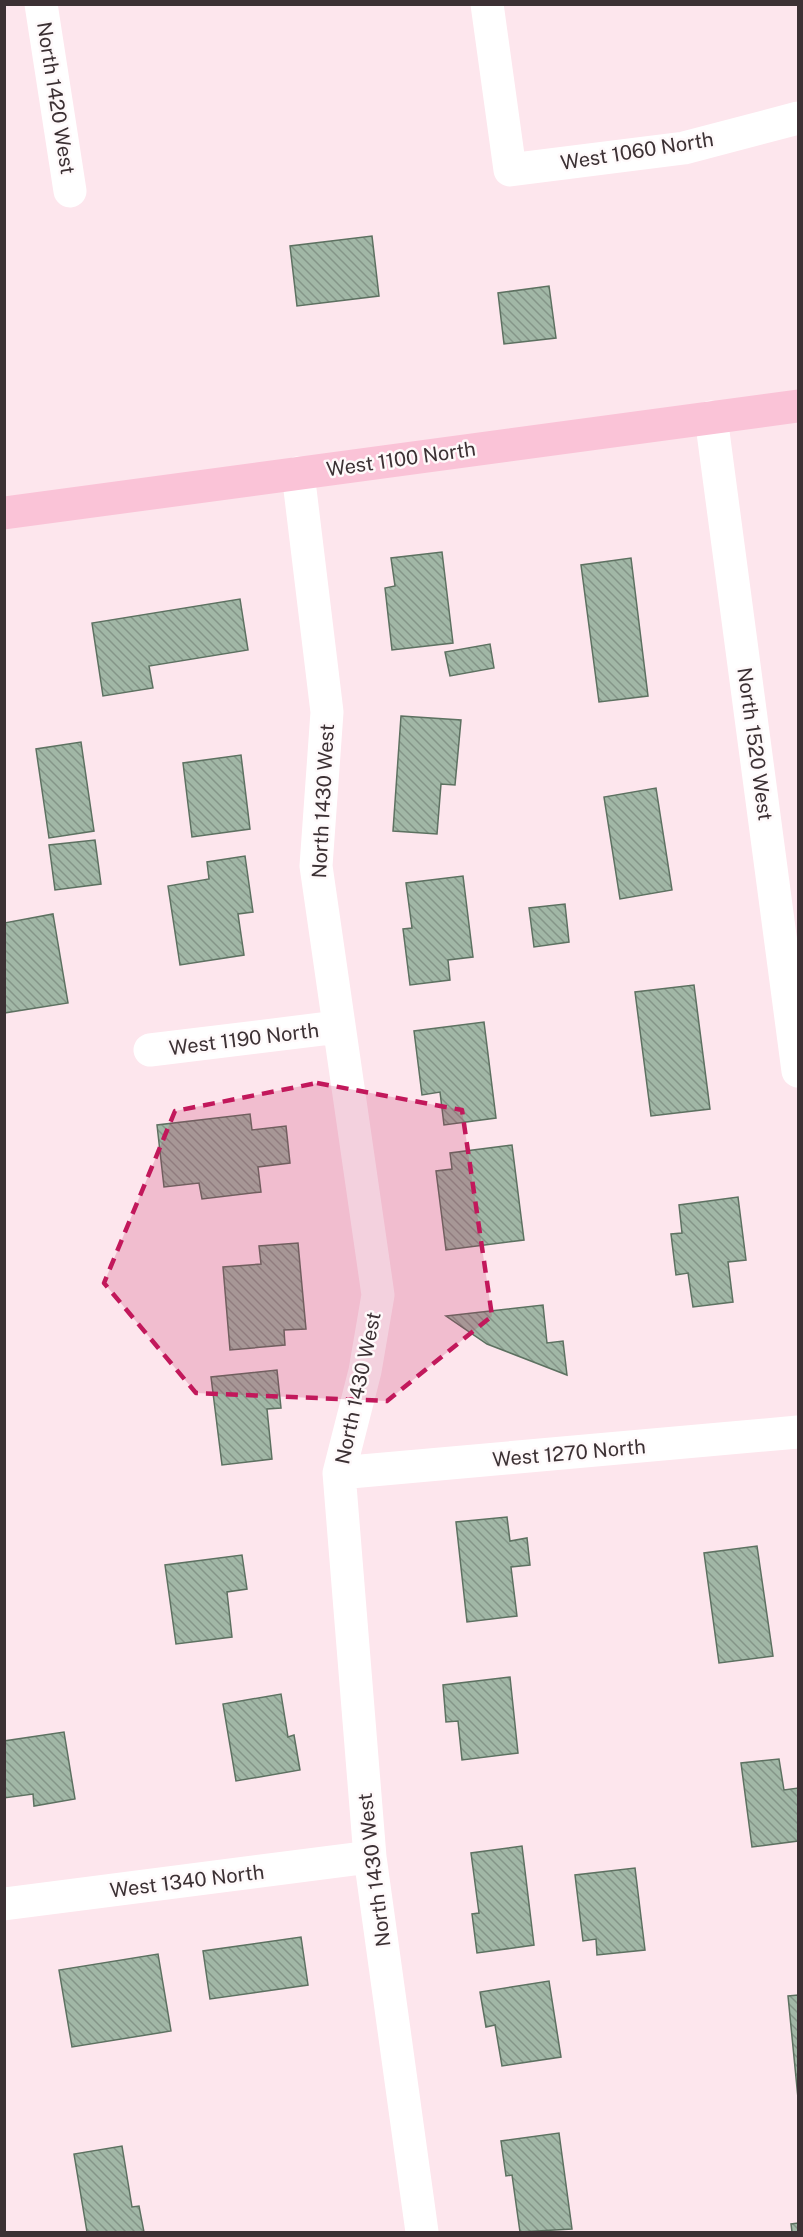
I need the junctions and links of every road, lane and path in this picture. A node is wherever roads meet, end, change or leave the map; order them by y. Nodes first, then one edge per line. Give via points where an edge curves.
1 (41, 4) edge
2 (487, 4) edge
3 (798, 118) edge
4 (70, 191) dead end
5 (798, 406) edge
6 (711, 417) junction
7 (298, 473) junction
8 (4, 513) edge
9 (338, 1027) junction
10 (150, 1050) dead end
11 (798, 1071) edge
12 (798, 1432) edge
13 (339, 1473) junction
14 (370, 1857) junction
15 (4, 1904) edge
16 (422, 2232) edge

1 - 4 street, North 1420 West
2 - 3 street, West 1060 North via 510,170 684,148
5 - 6 main road, West 1100 North
6 - 7 main road, West 1100 North
6 - 11 street, North 1520 West
7 - 8 main road, West 1100 North
7 - 9 street, North 1430 West via 327,712 316,866
9 - 10 street, West 1190 North
9 - 13 street, North 1430 West via 378,1294 365,1371
12 - 13 street, West 1270 North
13 - 14 street, North 1430 West
14 - 15 street, West 1340 North
14 - 16 street, North 1430 West

